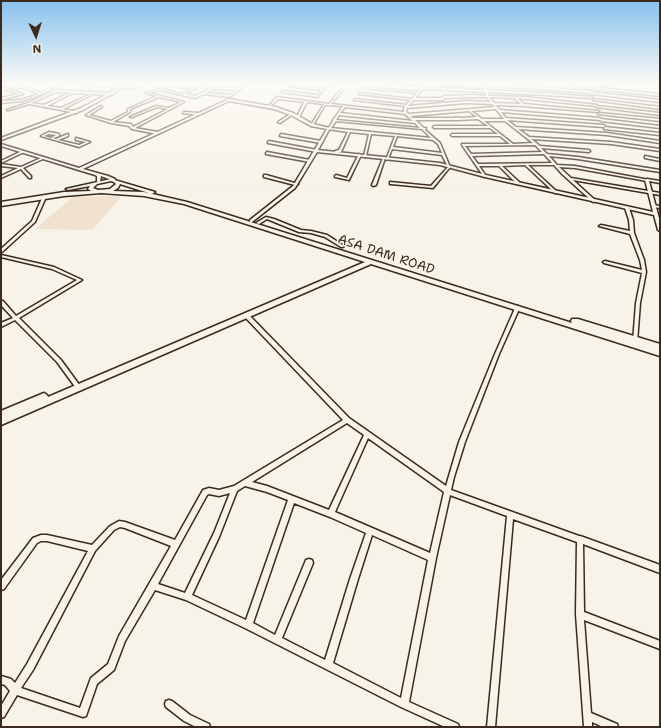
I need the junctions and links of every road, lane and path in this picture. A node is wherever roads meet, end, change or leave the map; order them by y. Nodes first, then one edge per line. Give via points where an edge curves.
1 (60, 118) edge
2 (97, 118) edge
3 (119, 118) edge
4 (153, 118) edge
5 (189, 118) edge
6 (286, 118) edge
7 (300, 118) edge
8 (316, 118) edge
9 (382, 118) edge
10 (411, 118) edge
11 (589, 118) edge
12 (644, 118) edge
13 (457, 119) joint
14 (480, 119) junction
15 (601, 119) junction
16 (334, 120) joint
17 (505, 120) junction
18 (518, 120) joint
19 (660, 120) edge
20 (414, 121) junction
21 (488, 121) junction
22 (111, 122) junction
23 (279, 122) dead end
24 (483, 122) junction
25 (312, 125) junction
26 (434, 127) dead end
27 (489, 127) junction
28 (604, 127) junction
29 (660, 127) edge
30 (133, 128) junction
31 (515, 128) junction
32 (329, 129) junction
33 (425, 129) junction
34 (349, 131) junction
35 (157, 133) junction
36 (370, 134) junction
37 (608, 134) junction
38 (660, 134) edge
39 (67, 135) dead end
40 (281, 135) dead end
41 (452, 135) dead end
42 (500, 135) junction
43 (396, 136) junction
44 (84, 137) dead end
45 (528, 138) junction
46 (1, 139) edge
47 (54, 139) junction
48 (79, 139) junction
49 (434, 139) junction
50 (269, 142) dead end
51 (321, 142) junction
52 (660, 142) edge
53 (611, 143) junction
54 (71, 144) junction
55 (512, 144) junction
56 (535, 144) junction
57 (1, 145) edge
58 (539, 147) junction
59 (392, 148) junction
60 (660, 150) edge
61 (317, 151) junction
62 (589, 151) dead end
63 (23, 152) junction
64 (336, 152) junction
65 (267, 153) dead end
66 (443, 154) junction
67 (546, 154) junction
68 (470, 155) junction
69 (360, 156) junction
70 (365, 156) junction
71 (44, 158) junction
72 (386, 158) junction
73 (646, 158) dead end
74 (660, 160) edge
75 (310, 161) junction
76 (1, 162) edge
77 (525, 164) junction
78 (1, 165) edge
79 (477, 165) junction
80 (500, 165) junction
81 (555, 165) junction
82 (449, 167) junction
83 (21, 168) junction
84 (79, 169) junction
85 (660, 171) edge
86 (97, 175) junction
87 (265, 176) dead end
88 (336, 176) dead end
89 (485, 176) junction
90 (1, 177) edge
91 (30, 177) dead end
92 (570, 179) junction
93 (648, 180) junction
94 (115, 181) junction
95 (97, 182) junction
96 (660, 182) edge
97 (391, 183) dead end
98 (296, 184) junction
99 (518, 184) junction
100 (374, 185) dead end
101 (101, 192) junction
102 (555, 192) junction
103 (651, 193) junction
104 (660, 194) edge
105 (44, 197) junction
106 (594, 201) junction
107 (1, 203) edge
108 (654, 206) junction
109 (660, 207) edge
110 (627, 208) junction
111 (655, 214) junction
112 (227, 215) junction
113 (251, 221) junction
114 (258, 223) junction
115 (601, 226) dead end
116 (660, 230) edge
117 (632, 233) junction
118 (342, 246) dead end
119 (2, 249) edge
120 (1, 256) edge
121 (366, 261) junction
122 (605, 262) dead end
123 (644, 272) junction
124 (301, 289) junction
125 (1, 302) edge
126 (518, 307) junction
127 (246, 315) junction
128 (16, 318) junction
129 (1, 325) edge
130 (635, 342) junction
131 (660, 347) edge
132 (660, 353) edge
133 (77, 385) junction
134 (17, 411) junction
135 (1, 415) edge
136 (348, 420) junction
137 (1, 421) edge
138 (367, 435) junction
139 (244, 483) junction
140 (234, 489) junction
141 (448, 492) junction
142 (292, 499) junction
143 (331, 514) junction
144 (510, 515) junction
145 (370, 530) junction
146 (580, 539) junction
147 (176, 544) junction
148 (93, 549) junction
149 (432, 558) junction
150 (308, 563) dead end
151 (660, 568) edge
152 (4, 579) edge
153 (1, 586) edge
154 (153, 586) junction
155 (186, 597) junction
156 (580, 614) junction
157 (248, 625) junction
158 (277, 640) junction
159 (660, 645) edge
160 (328, 665) junction
161 (1, 680) edge
162 (15, 690) junction
163 (170, 704) dead end
164 (404, 704) junction
165 (1, 714) edge
166 (587, 716) junction
167 (206, 727) edge
168 (455, 727) edge
169 (491, 727) edge
170 (588, 727) edge
171 (614, 727) edge

1 - 46 street
2 - 22 street
3 - 22 street
4 - 30 street
5 - 35 street
6 - 23 street
7 - 25 street
8 - 25 street
9 - 20 street
10 - 20 street
11 - 15 street
12 - 19 street
13 - 14 street
13 - 20 street
14 - 21 street
14 - 24 street
15 - 28 street
15 - 29 street
16 - 32 street
16 - 33 street
17 - 18 street
17 - 21 street
17 - 31 street
18 - 28 street
20 - 33 street
21 - 24 street
22 - 30 street via 130,125
24 - 27 street
25 - 32 street
26 - 27 street
27 - 42 street
28 - 37 street
28 - 38 street
30 - 35 street
31 - 37 street
31 - 45 street
32 - 34 street
32 - 51 street
33 - 49 street
34 - 36 street
34 - 64 street via 340,151
35 - 84 street
36 - 43 street
36 - 70 street
37 - 52 street
37 - 53 street
39 - 47 street
40 - 51 street
41 - 42 street
42 - 55 street
43 - 49 street
43 - 59 street
44 - 48 street
45 - 53 street
45 - 56 street
47 - 47 street via 47,137 42,136 49,133 58,136
47 - 54 street
48 - 54 street
48 - 54 street via 86,141
49 - 66 street
50 - 61 street
51 - 61 street
53 - 60 street
55 - 56 street
55 - 68 street via 463,145
56 - 58 street
57 - 63 street
58 - 62 street
58 - 67 street
59 - 66 street
59 - 72 street
61 - 64 street
61 - 75 street
63 - 71 street
63 - 76 street
64 - 69 street
65 - 75 street
66 - 82 street
67 - 68 street
67 - 81 street
67 - 85 street
68 - 79 street
69 - 70 street
69 - 88 street via 348,178
70 - 72 street
71 - 83 street
71 - 84 street
72 - 82 street
72 - 100 street
73 - 74 street
75 - 98 street
77 - 80 street
77 - 81 street
77 - 102 street
78 - 83 street
79 - 80 street
79 - 89 street
80 - 99 street
81 - 92 street
81 - 93 street
82 - 89 street
82 - 97 street via 432,187
83 - 90 street
83 - 91 street
84 - 86 street
86 - 94 street
86 - 95 street
87 - 98 street
89 - 99 street
92 - 103 street
92 - 106 street
93 - 96 street
93 - 103 street
94 - 95 main road
94 - 101 main road via 118,184 116,187
94 - 112 main road, ASA DAM ROAD
95 - 101 main road via 90,189
95 - 107 main road
98 - 113 street
99 - 102 street
101 - 105 main road, ASA DAM ROAD
101 - 112 main road, ASA DAM ROAD via 161,197
102 - 106 street
103 - 104 street
103 - 108 street
105 - 107 main road, ASA DAM ROAD
105 - 119 street via 34,221
106 - 110 street
108 - 109 street
108 - 111 street
110 - 111 street
110 - 117 street
111 - 116 street
112 - 113 main road, ASA DAM ROAD
112 - 121 main road, ASA DAM ROAD
113 - 114 main road, ASA DAM ROAD
114 - 118 street via 267,218 326,236
114 - 121 main road, ASA DAM ROAD
115 - 117 street
117 - 123 street
120 - 128 street via 53,268 80,280
121 - 124 main road
121 - 126 main road, ASA DAM ROAD
121 - 130 main road, ASA DAM ROAD
122 - 123 street
123 - 130 street
124 - 127 main road
124 - 133 main road
125 - 128 street
126 - 130 main road, ASA DAM ROAD
126 - 141 street via 462,442
127 - 133 main road
127 - 136 street
128 - 129 street
128 - 133 street via 60,361
130 - 131 main road, ASA DAM ROAD
130 - 132 main road, ASA DAM ROAD
133 - 134 main road
134 - 135 main road
134 - 137 main road
136 - 138 street
136 - 139 street
138 - 141 street
138 - 143 street
139 - 140 street
139 - 142 street
140 - 147 street via 223,493 206,492
140 - 155 street via 217,534
141 - 144 street
141 - 149 street
142 - 143 street
142 - 157 street
143 - 145 street
144 - 146 street
144 - 169 street
145 - 149 street
145 - 160 street
146 - 151 street
146 - 156 street
147 - 148 street via 119,524
147 - 154 street
148 - 152 street via 41,538 31,544
148 - 162 street
149 - 164 street
150 - 158 street
152 - 153 street
154 - 155 street
154 - 162 street via 122,639 111,667 94,680 83,713
155 - 157 street
156 - 159 street
156 - 166 street
157 - 158 street
158 - 160 street
160 - 164 street
161 - 162 street via 8,682
162 - 165 street
163 - 167 street via 187,718
164 - 168 street
166 - 170 street
166 - 171 street

